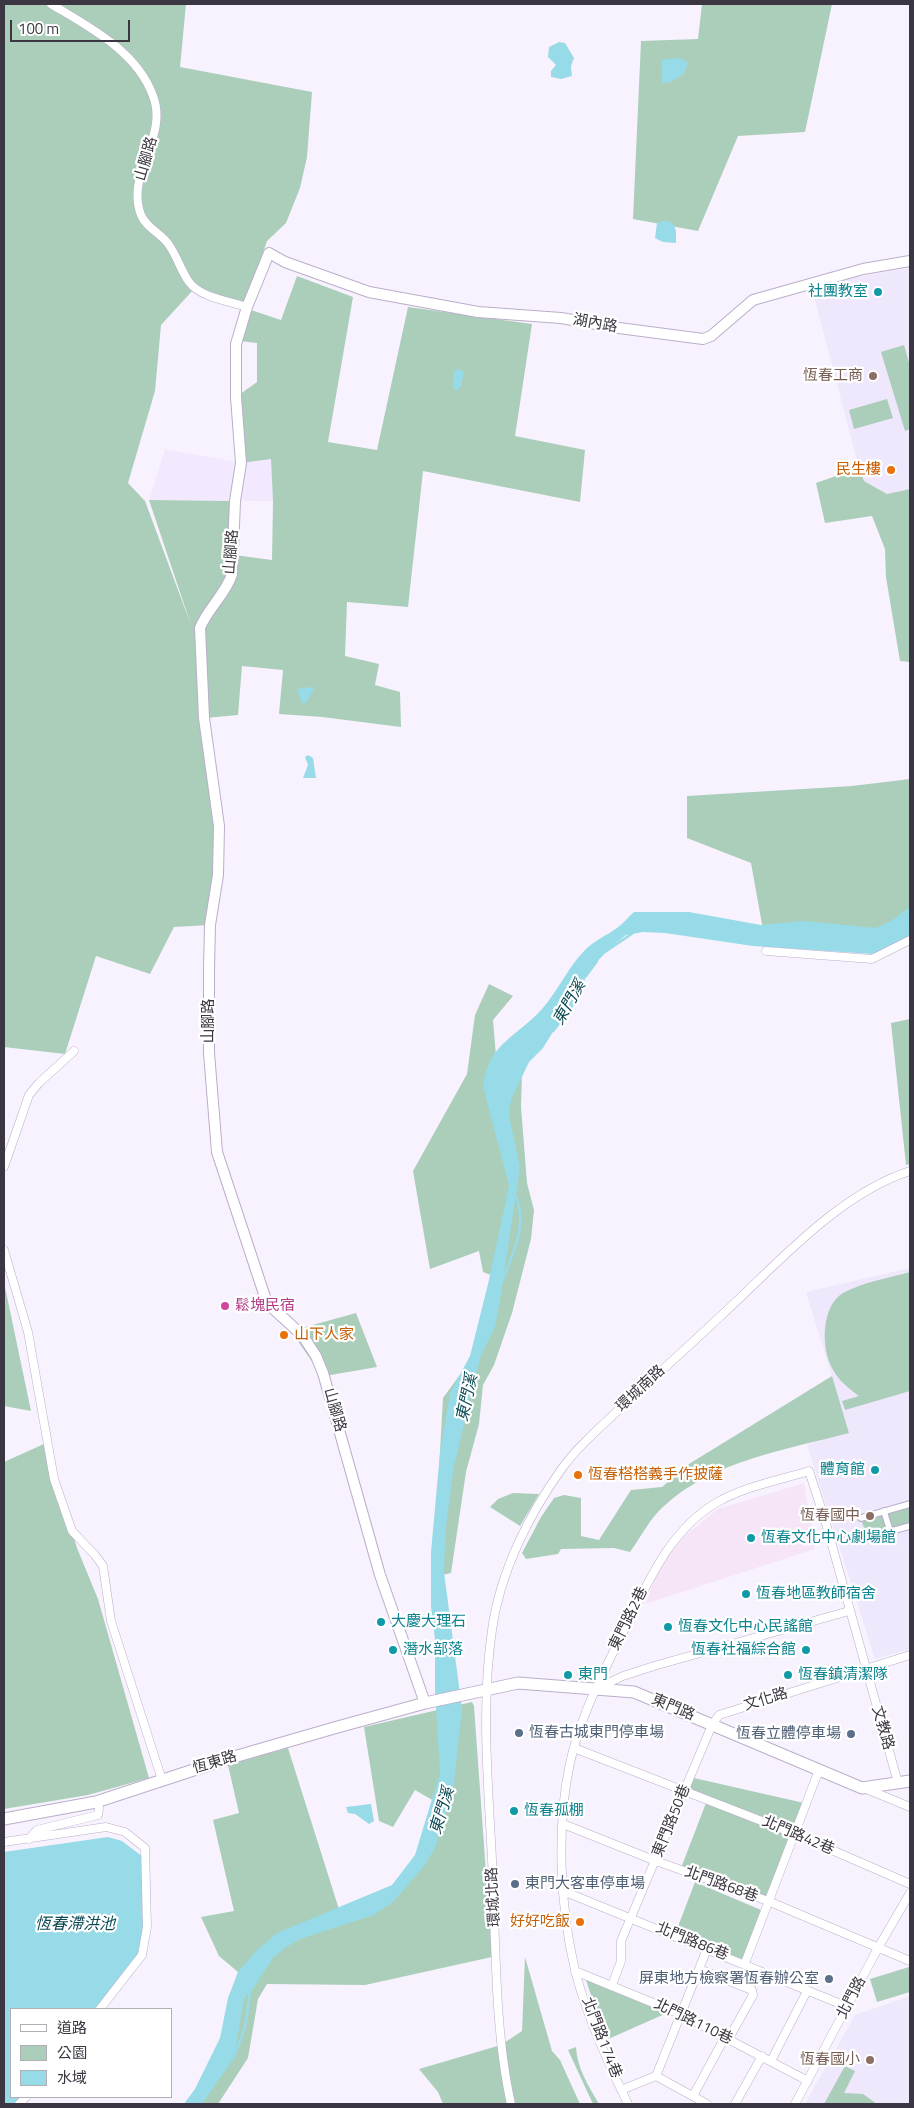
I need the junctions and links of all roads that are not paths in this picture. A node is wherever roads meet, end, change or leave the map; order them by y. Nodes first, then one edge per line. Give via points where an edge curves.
1 (51, 4) edge
2 (269, 253) joint
3 (910, 261) edge
4 (247, 307) junction
5 (910, 940) edge
6 (766, 951) dead end
7 (74, 1051) dead end
8 (4, 1167) edge
9 (910, 1171) edge
10 (4, 1250) edge
11 (809, 1471) joint
12 (910, 1504) edge
13 (884, 1511) junction
14 (860, 1518) dead end
15 (910, 1526) edge
16 (890, 1531) junction
17 (866, 1538) dead end
18 (849, 1611) junction
19 (910, 1655) edge
20 (865, 1668) junction
21 (488, 1688) junction
22 (594, 1690) junction
23 (428, 1703) junction
24 (712, 1725) junction
25 (574, 1748) junction
26 (819, 1770) junction
27 (162, 1780) junction
28 (910, 1781) edge
29 (898, 1783) junction
30 (862, 1788) junction
31 (684, 1791) junction
32 (96, 1802) junction
33 (910, 1807) edge
34 (4, 1819) edge
35 (563, 1824) junction
36 (795, 1834) junction
37 (29, 1839) junction
38 (4, 1842) edge
39 (656, 1861) junction
40 (910, 1884) edge
41 (563, 1891) junction
42 (910, 1893) edge
43 (768, 1901) junction
44 (631, 1918) junction
45 (878, 1948) junction
46 (708, 1949) junction
47 (910, 1961) edge
48 (745, 1963) junction
49 (699, 1969) junction
50 (575, 1971) junction
51 (612, 1985) junction
52 (807, 1991) junction
53 (848, 2007) junction
54 (101, 2008) edge
55 (680, 2014) junction
56 (727, 2038) junction
57 (762, 2056) junction
58 (771, 2061) junction
59 (656, 2076) junction
60 (808, 2081) junction
61 (621, 2090) junction
62 (692, 2096) junction
63 (511, 2104) edge
64 (628, 2104) edge
65 (707, 2104) edge
66 (735, 2104) edge
67 (795, 2104) edge

1 - 4 street, 山腳路 via 116,46 134,65 153,95 157,110 156,129 139,180 141,216 169,244 189,282 200,293
2 - 3 street, 湖內路 via 285,262 369,292 478,312 561,318 695,340 712,336 753,300 863,269
2 - 4 street, 山腳路
4 - 23 street, 山腳路 via 236,344 241,463 235,501 232,574 200,628 204,718 219,826 209,968 209,1053 217,1152 267,1303 303,1336 323,1373 380,1575
5 - 6 street via 872,959
7 - 8 street via 29,1095
9 - 21 street, 環城南路 via 867,1190 819,1226 617,1412 564,1466 532,1515 507,1572 492,1629
10 - 27 street via 28,1332 54,1479 72,1531 103,1566 111,1621
11 - 18 street, 文教路
11 - 22 street, 東門路2巷 via 717,1502 693,1520 661,1557
12 - 13 street
13 - 14 street
13 - 16 street
15 - 16 street
16 - 17 street
18 - 20 street, 文教路
18 - 22 street via 630,1674
19 - 20 street, 文化路
20 - 24 street, 文化路 via 719,1715
20 - 29 street, 文教路
21 - 22 main road, 東門路 via 518,1683
21 - 23 main road, 東門路
21 - 63 street, 環城北路 via 487,1762 500,2018
22 - 24 main road, 東門路 via 634,1692
22 - 25 street, 東門路2巷
23 - 27 main road, 恆東路
24 - 26 main road, 東門路
24 - 31 street, 東門路50巷
25 - 31 street, 北門路42巷
25 - 35 street, 東門路2巷
26 - 30 main road, 東門路
26 - 36 street
27 - 32 main road, 恆東路
28 - 29 main road
29 - 30 main road
30 - 33 street
31 - 36 street, 北門路42巷
31 - 39 street, 東門路50巷
32 - 34 main road, 恆東路
32 - 37 street via 98,1815 37,1830
35 - 39 street, 北門路68巷
35 - 41 street, 東門路2巷
36 - 40 street, 北門路42巷
36 - 43 street
37 - 38 street
37 - 54 street via 106,1827 125,1832 145,1848 147,1927 142,1955
39 - 43 street, 北門路68巷
39 - 44 street, 東門路50巷
41 - 44 street, 北門路86巷
41 - 50 street, 東門路2巷
42 - 45 street, 北門路
43 - 45 street, 北門路68巷
43 - 48 street
44 - 46 street, 北門路86巷
44 - 51 street, 東門路50巷 via 621,1941 621,1961
45 - 47 street, 北門路68巷
45 - 53 street, 北門路
46 - 48 street, 北門路86巷
46 - 49 street
48 - 52 street, 北門路86巷
49 - 55 street
49 - 56 street via 752,1990 754,1995
50 - 51 street, 北門路110巷
50 - 61 street, 北門路174巷
51 - 55 street, 北門路110巷
52 - 53 street, 北門路86巷
52 - 58 street
53 - 60 street, 北門路
55 - 56 street, 北門路110巷
55 - 59 street
56 - 57 street, 北門路110巷
56 - 62 street
57 - 58 street, 北門路110巷
57 - 66 street
58 - 60 street, 北門路110巷
59 - 61 street
59 - 62 street
60 - 67 street, 北門路
61 - 64 street, 北門路174巷
62 - 65 street

